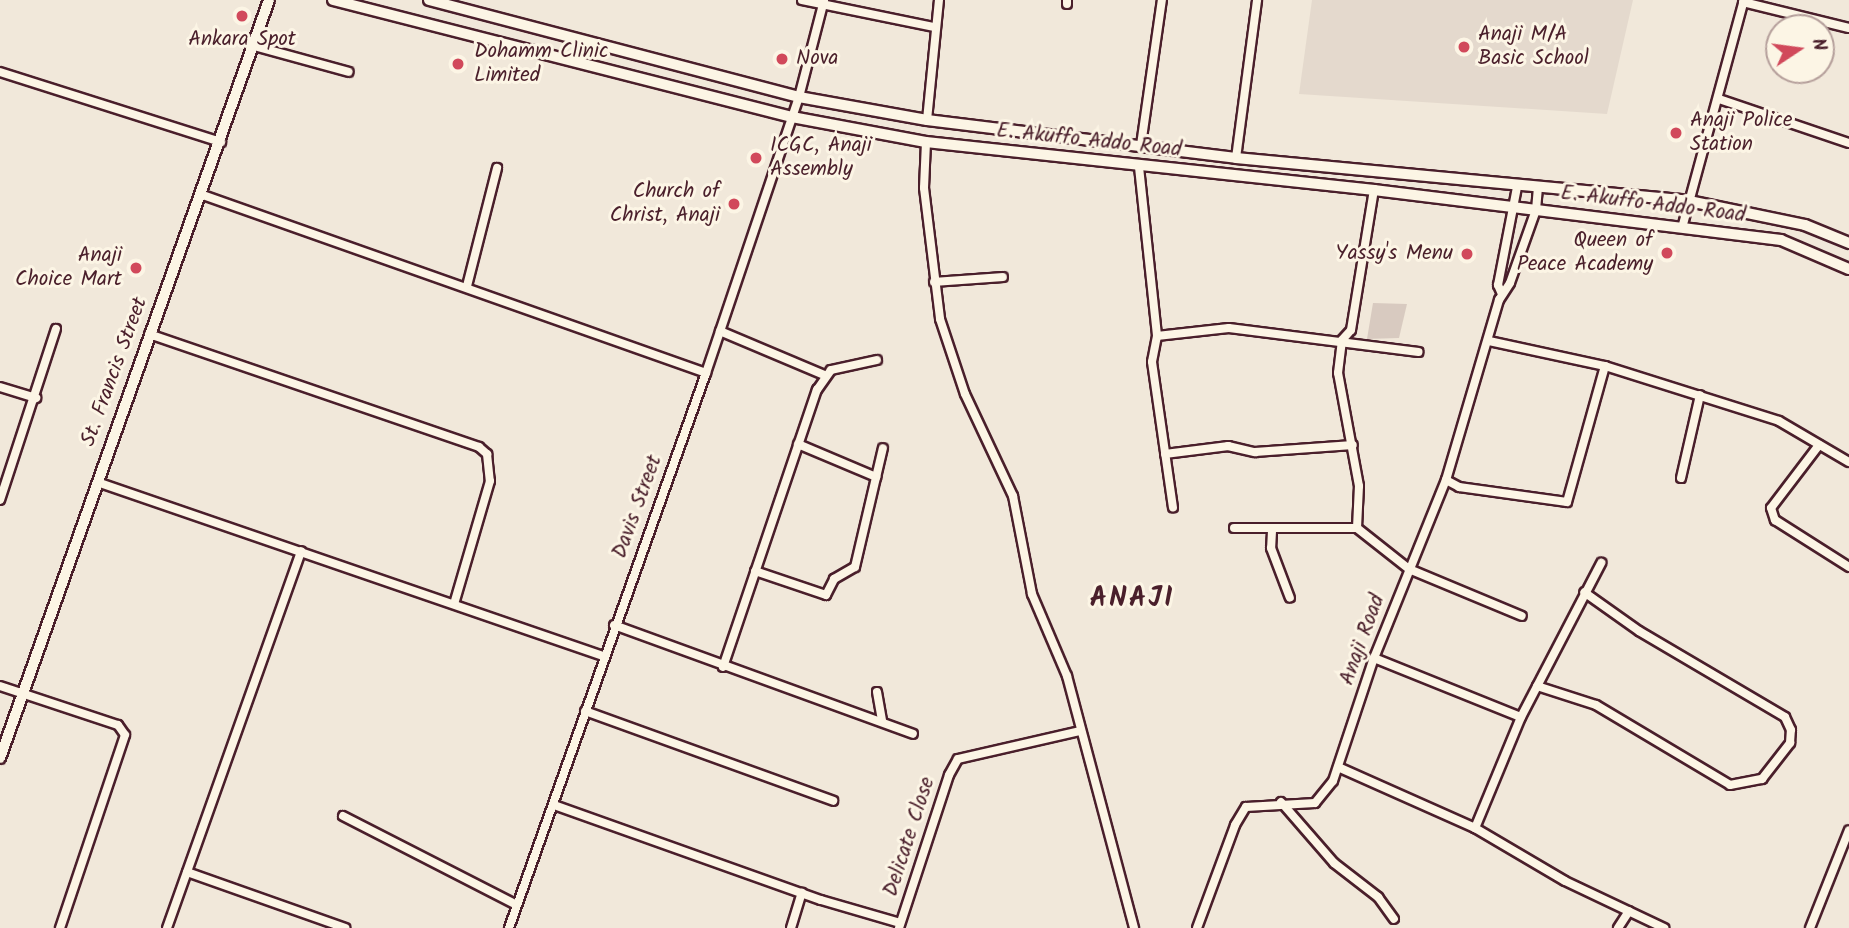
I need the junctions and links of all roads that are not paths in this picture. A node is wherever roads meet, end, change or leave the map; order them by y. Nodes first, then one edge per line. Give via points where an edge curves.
1 (269, 0) edge
2 (333, 0) edge
3 (429, 0) edge
4 (802, 0) edge
5 (939, 0) edge
6 (1162, 0) edge
7 (1257, 0) edge
8 (1743, 1) edge
9 (824, 2) edge
10 (933, 27) junction
11 (1849, 28) edge
12 (254, 46) junction
13 (0, 72) edge
14 (349, 72) dead end
15 (799, 97) junction
16 (1719, 99) junction
17 (792, 117) junction
18 (927, 120) junction
19 (221, 142) junction
20 (926, 142) junction
21 (1849, 143) edge
22 (1141, 145) junction
23 (1236, 158) junction
24 (1139, 167) junction
25 (497, 168) dead end
26 (1517, 187) junction
27 (1538, 189) junction
28 (1374, 190) junction
29 (200, 194) junction
30 (1689, 201) junction
31 (1513, 207) junction
32 (1536, 210) junction
33 (1682, 228) junction
34 (1849, 243) edge
35 (1849, 269) edge
36 (1003, 276) dead end
37 (934, 282) junction
38 (467, 286) junction
39 (1502, 294) junction
40 (56, 329) dead end
41 (720, 331) junction
42 (149, 334) junction
43 (1157, 336) junction
44 (1342, 340) junction
45 (1489, 341) junction
46 (1418, 352) dead end
47 (877, 360) dead end
48 (1605, 366) junction
49 (706, 373) junction
50 (824, 375) junction
51 (0, 387) edge
52 (1700, 395) junction
53 (36, 398) junction
54 (798, 444) junction
55 (1819, 444) junction
56 (1353, 445) junction
57 (883, 448) dead end
58 (1165, 454) junction
59 (1849, 462) edge
60 (876, 477) junction
61 (1681, 478) dead end
62 (1446, 480) junction
63 (97, 482) junction
64 (0, 500) edge
65 (1173, 507) dead end
66 (1234, 528) dead end
67 (1357, 528) junction
68 (1272, 531) junction
69 (301, 551) junction
70 (1601, 563) dead end
71 (1849, 567) edge
72 (1409, 569) junction
73 (755, 571) junction
74 (1584, 592) junction
75 (1290, 598) dead end
76 (454, 604) junction
77 (1522, 616) dead end
78 (614, 625) junction
79 (603, 656) junction
80 (1374, 658) junction
81 (723, 667) junction
82 (0, 686) edge
83 (1537, 686) junction
84 (877, 692) dead end
85 (21, 694) junction
86 (585, 711) junction
87 (1521, 717) junction
88 (882, 721) junction
89 (1080, 730) junction
90 (913, 734) dead end
91 (0, 758) edge
92 (1339, 767) junction
93 (833, 801) dead end
94 (1281, 802) junction
95 (554, 805) junction
96 (343, 816) dead end
97 (1475, 828) junction
98 (1849, 830) edge
99 (187, 872) junction
100 (802, 893) junction
101 (517, 905) junction
102 (1629, 911) junction
103 (1394, 919) dead end
104 (900, 925) edge
105 (60, 928) edge
106 (167, 928) edge
107 (345, 928) edge
108 (509, 928) edge
109 (791, 928) edge
110 (1134, 928) edge
111 (1197, 928) edge
112 (1618, 928) edge
113 (1664, 928) edge
114 (1810, 928) edge

1 - 12 main road, St. Francis Street
2 - 17 main road, E. Akuffo Addo Road
3 - 15 main road, E. Akuffo Addo Road
4 - 9 street
5 - 10 street
6 - 22 street
7 - 23 street
8 - 11 street
8 - 16 street
9 - 10 street
9 - 15 street, Davis Street
10 - 18 street
12 - 14 street
12 - 19 main road, St. Francis Street
13 - 19 street
15 - 17 street, Davis Street
15 - 18 main road, E. Akuffo Addo Road
16 - 21 street
16 - 30 street
17 - 20 main road, E. Akuffo Addo Road
17 - 41 street, Davis Street
18 - 22 main road, E. Akuffo Addo Road
19 - 29 main road, St. Francis Street
20 - 24 main road, E. Akuffo Addo Road
20 - 37 street via 924,188
22 - 23 main road, E. Akuffo Addo Road
23 - 26 main road, E. Akuffo Addo Road
24 - 28 main road, E. Akuffo Addo Road
24 - 43 street
25 - 38 street
26 - 27 main road, E. Akuffo Addo Road
26 - 31 street, Anaji Road
27 - 30 main road, E. Akuffo Addo Road
27 - 32 street, Anaji Road
28 - 31 main road, E. Akuffo Addo Road
28 - 44 street via 1351,330
29 - 38 street
29 - 42 main road, St. Francis Street
30 - 33 street
30 - 34 main road, E. Akuffo Addo Road via 1805,225
31 - 32 main road, E. Akuffo Addo Road
31 - 39 street, Anaji Road via 1499,285
32 - 33 main road, E. Akuffo Addo Road
32 - 39 street, Anaji Road
33 - 35 main road, E. Akuffo Addo Road via 1781,240
36 - 37 street
37 - 89 street via 940,319 965,394 1013,496 1032,594 1059,653
38 - 49 street
39 - 45 street, Anaji Road
40 - 53 street
41 - 49 street, Davis Street
41 - 50 street
42 - 63 main road, St. Francis Street
42 - 76 street via 479,447 487,454 490,481
43 - 44 street via 1229,328
43 - 58 street via 1153,362
44 - 46 street
44 - 56 street via 1338,373
45 - 48 street
45 - 62 street, Anaji Road
47 - 50 street
48 - 52 street
48 - 62 street via 1567,502 1459,487
49 - 78 street, Davis Street
50 - 54 street
51 - 53 street
52 - 55 street via 1779,421
52 - 61 street
53 - 64 street
54 - 60 street
54 - 73 street
55 - 59 street
55 - 71 street via 1771,508 1775,520
56 - 58 street via 1255,452 1228,446
56 - 67 street via 1359,486
57 - 60 street
58 - 65 street
60 - 73 street via 855,567 834,579 826,595
62 - 72 street, Anaji Road
63 - 69 street
63 - 85 main road, St. Francis Street
66 - 68 street
67 - 68 street
67 - 72 street
68 - 75 street via 1271,548
69 - 76 street
69 - 99 street
70 - 74 street
72 - 77 street
72 - 80 street, Anaji Road
73 - 81 street
74 - 83 street
74 - 83 street via 1639,631 1785,717 1790,743 1762,779 1730,785 1596,705
76 - 79 street
78 - 79 street, Davis Street
78 - 81 street
79 - 86 street, Davis Street
80 - 87 street
80 - 92 street, Anaji Road
81 - 88 street
82 - 85 street
83 - 87 street
84 - 88 street
85 - 91 main road, St. Francis Street
85 - 105 street via 118,725 125,735
86 - 93 street
86 - 95 street, Davis Street
87 - 97 street
88 - 90 street
89 - 104 street, Delicate Close via 958,760 949,775
89 - 110 street
92 - 94 street, Anaji Road via 1326,794 1315,803
92 - 97 street
94 - 103 street via 1334,863 1378,897
94 - 111 street, Anaji Road via 1246,807
95 - 100 street
95 - 101 street, Davis Street
96 - 101 street
97 - 102 street
98 - 114 street
99 - 106 street
99 - 107 street
100 - 104 street
100 - 109 street
101 - 108 street, Davis Street
102 - 112 street
102 - 113 street

